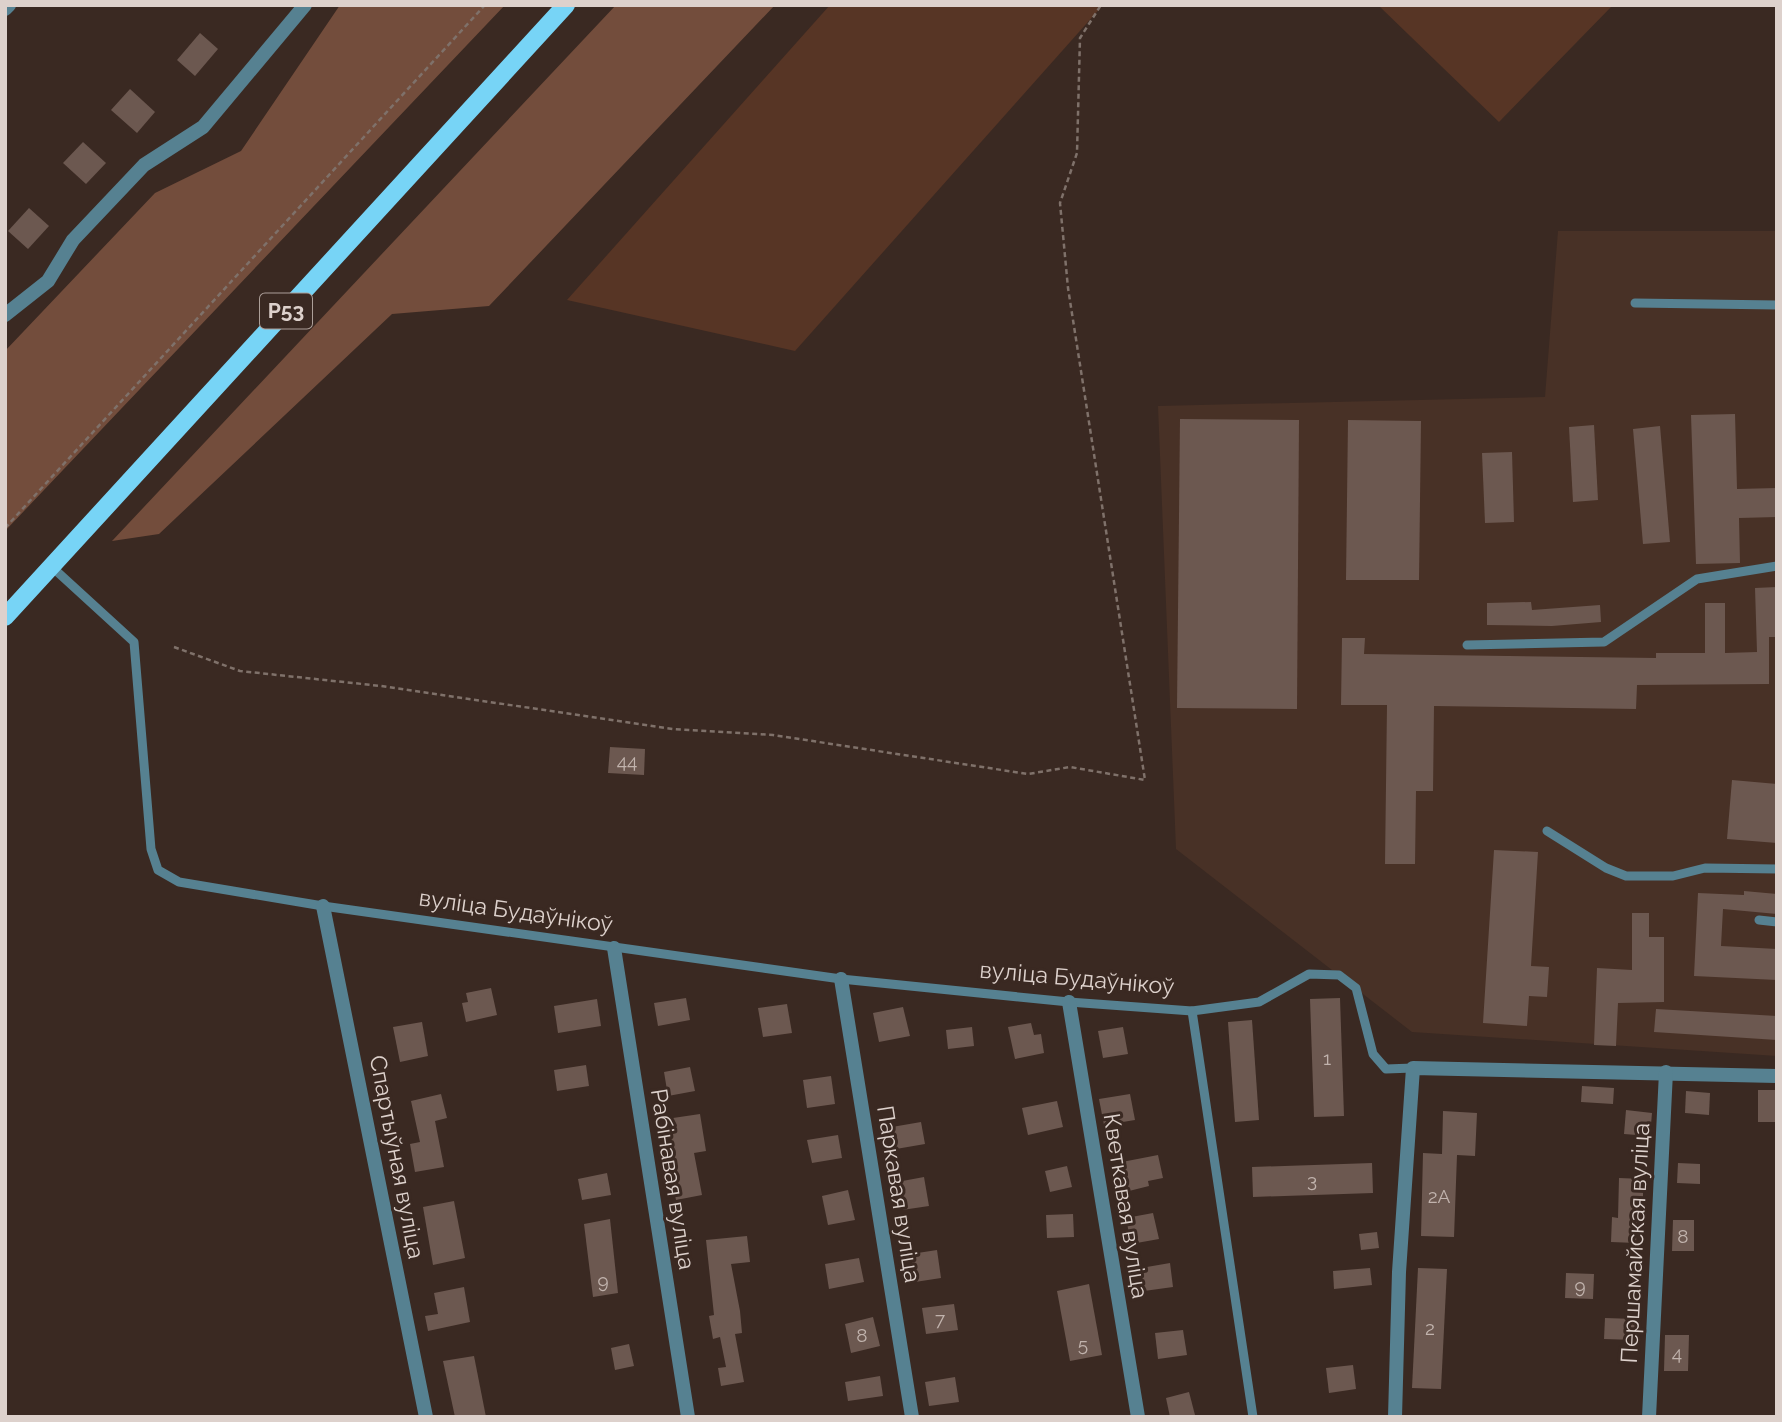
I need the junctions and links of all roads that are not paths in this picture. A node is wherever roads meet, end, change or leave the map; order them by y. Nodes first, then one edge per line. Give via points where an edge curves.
1 (9, 5) edge
2 (305, 5) edge
3 (566, 5) edge
4 (5, 9) edge
5 (1635, 303) dead end
6 (1777, 305) edge
7 (5, 315) edge
8 (1777, 566) edge
9 (52, 567) junction
10 (5, 617) edge
11 (1466, 645) dead end
12 (1547, 831) dead end
13 (1777, 869) edge
14 (323, 906) junction
15 (1759, 920) dead end
16 (1777, 922) edge
17 (614, 948) junction
18 (841, 979) junction
19 (1069, 1002) junction
20 (1192, 1011) junction
21 (1413, 1068) junction
22 (1666, 1072) junction
23 (1777, 1076) edge
24 (426, 1417) edge
25 (688, 1417) edge
26 (912, 1417) edge
27 (1138, 1417) edge
28 (1253, 1417) edge
29 (1395, 1417) edge
30 (1649, 1417) edge

1 - 4 street
2 - 7 street via 203,127 144,164 73,240 48,281
3 - 9 main road, Р53
5 - 6 lane
8 - 11 lane via 1697,579 1604,642
9 - 10 main road, Р53
9 - 14 lane, вуліца Будаўнікоў via 134,642 151,849 158,870 179,882
12 - 13 lane via 1626,876 1673,877 1705,868
14 - 17 lane, вуліца Будаўнікоў
14 - 24 street, Спартыўная вуліца
15 - 16 lane
17 - 18 lane, вуліца Будаўнікоў
17 - 25 street, Рабінавая вуліца
18 - 19 lane, вуліца Будаўнікоў
18 - 26 street, Паркавая вуліца
19 - 20 lane, вуліца Будаўнікоў
19 - 27 street, Кветкавая вуліца
20 - 21 lane, вуліца Будаўнікоў via 1259,1002 1309,974 1339,975 1356,988 1373,1054 1386,1069
20 - 28 lane
21 - 22 street
21 - 29 street
22 - 23 street
22 - 30 street, Першамайская вуліца

